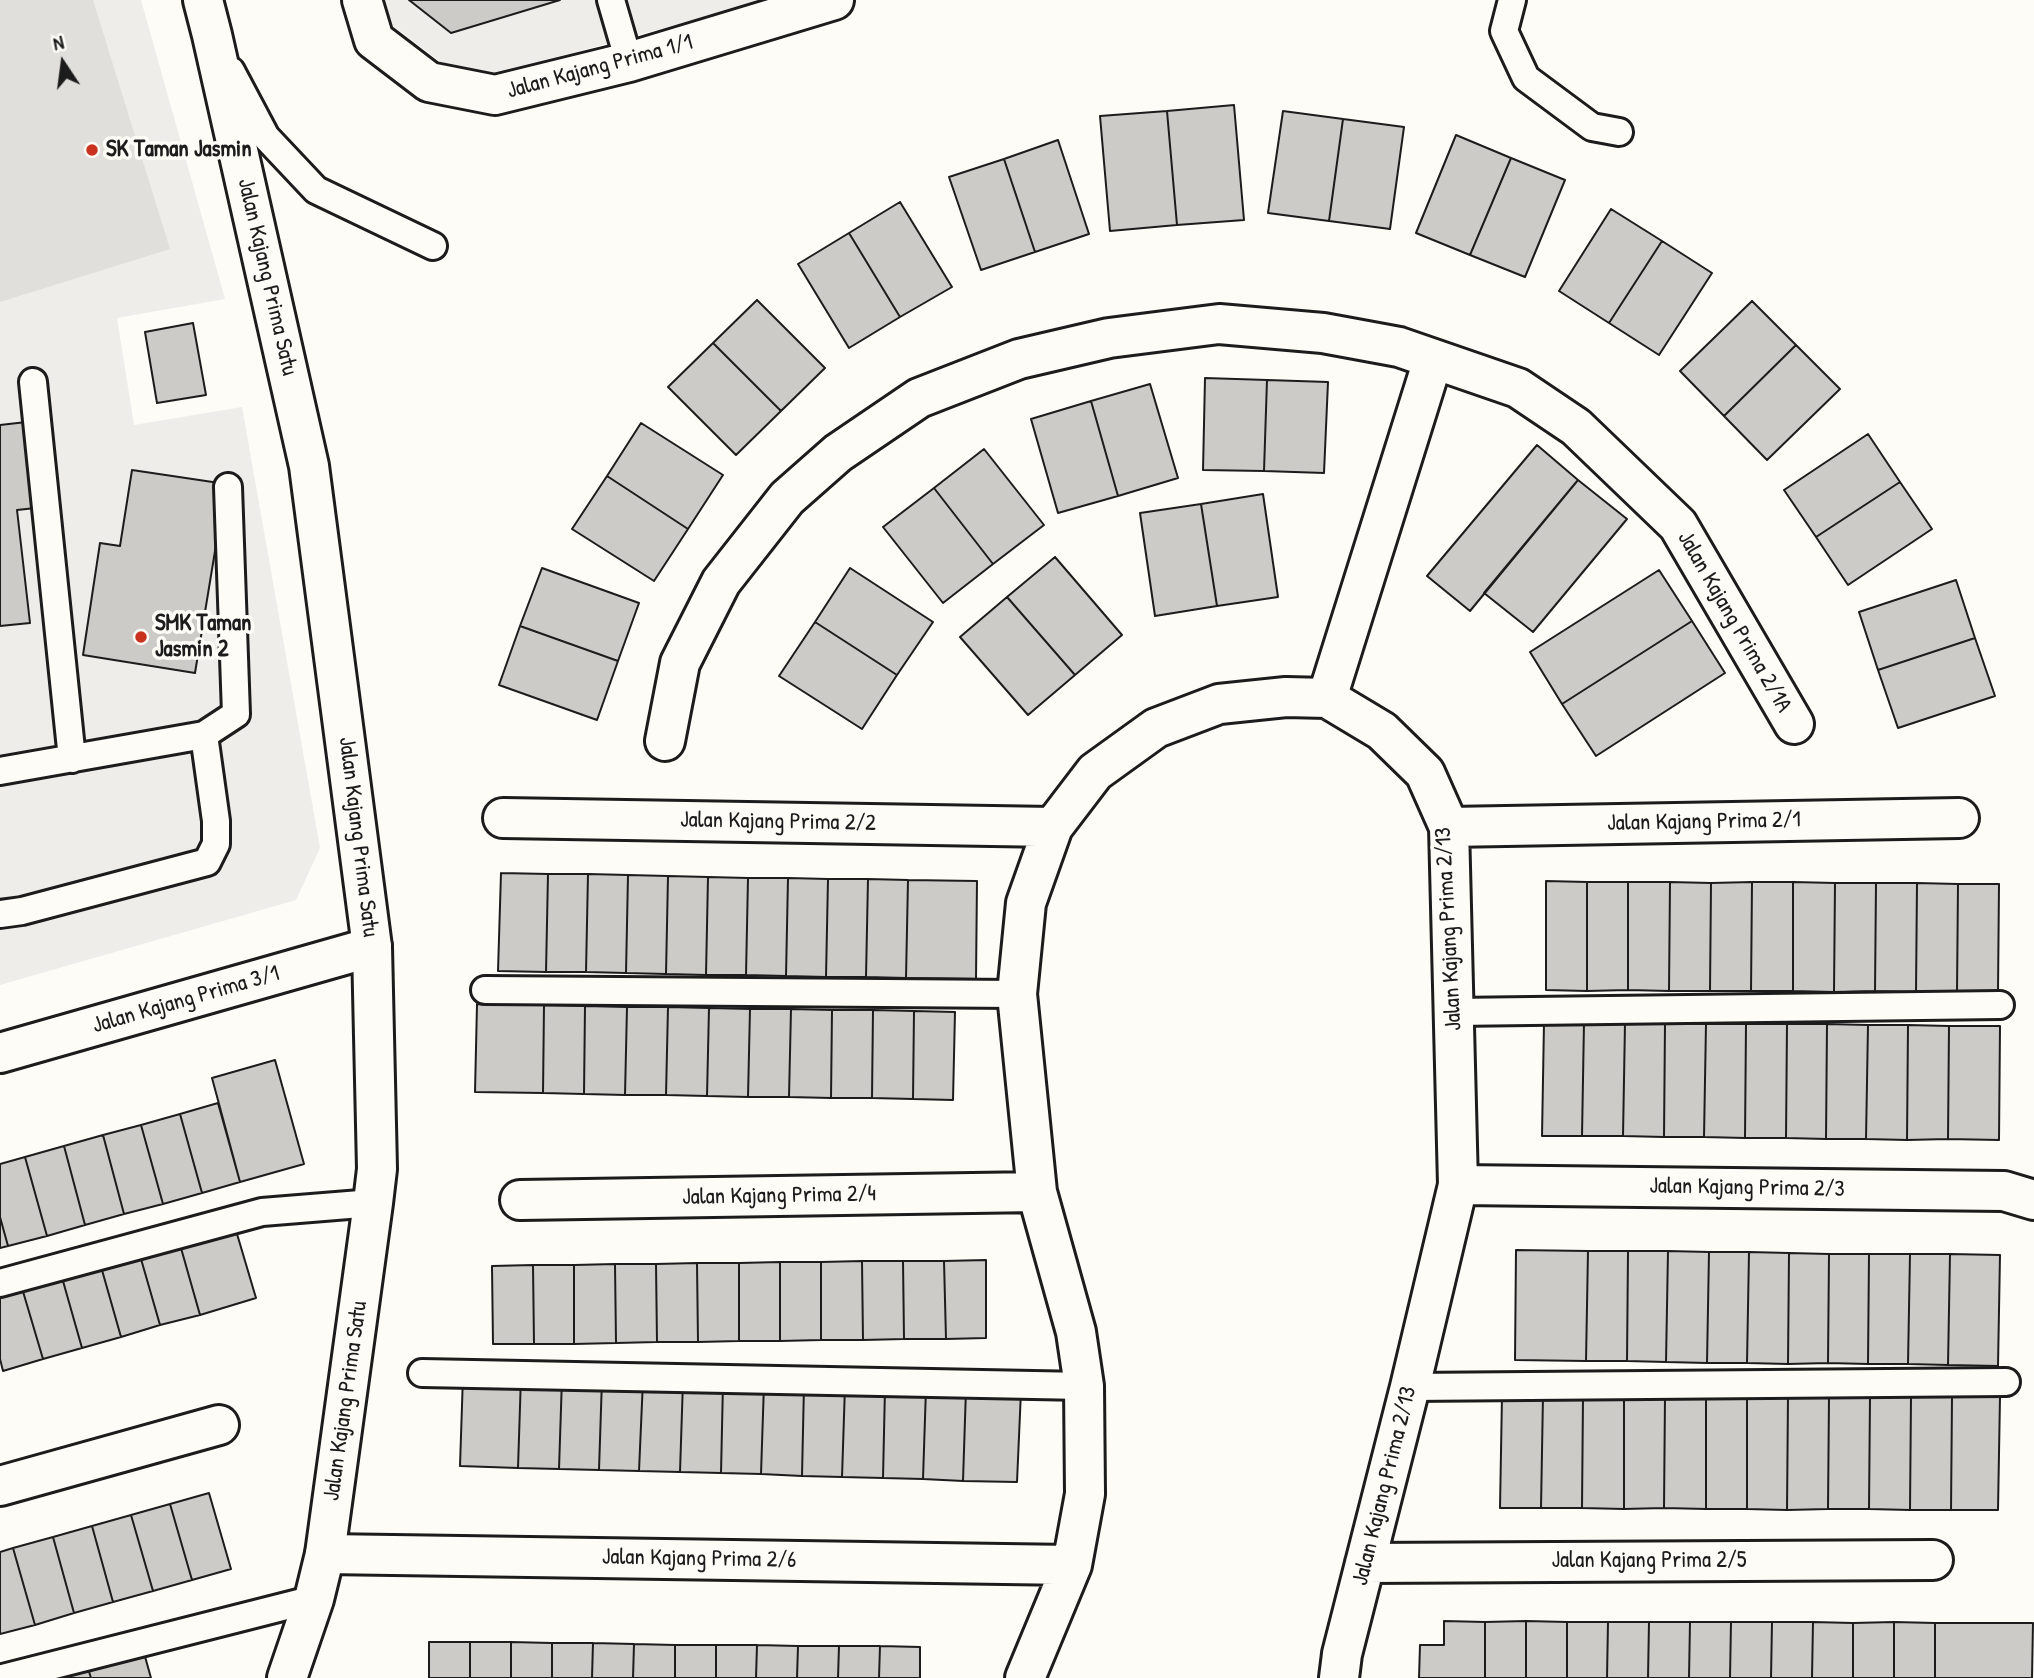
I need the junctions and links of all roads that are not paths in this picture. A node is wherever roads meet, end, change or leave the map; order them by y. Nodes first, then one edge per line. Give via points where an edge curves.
1 (362, 0) edge
2 (611, 0) edge
3 (834, 0) edge
4 (1512, 0) edge
5 (207, 17) edge
6 (629, 62) junction
7 (1619, 132) dead end
8 (433, 246) dead end
9 (1433, 360) junction
10 (33, 382) dead end
11 (229, 487) dead end
12 (1327, 698) junction
13 (1794, 724) dead end
14 (204, 735) junction
15 (665, 741) dead end
16 (72, 759) junction
17 (0, 771) edge
18 (503, 818) dead end
19 (1959, 818) dead end
20 (1053, 827) junction
21 (1449, 827) junction
22 (0, 915) edge
23 (372, 947) junction
24 (485, 990) dead end
25 (1017, 995) junction
26 (2000, 1005) dead end
27 (1454, 1012) junction
28 (1, 1045) edge
29 (1458, 1185) junction
30 (1037, 1192) junction
31 (520, 1200) dead end
32 (2034, 1200) edge
33 (373, 1203) junction
34 (0, 1283) edge
35 (422, 1373) dead end
36 (2006, 1382) dead end
37 (1084, 1385) junction
38 (1410, 1387) junction
39 (219, 1425) dead end
40 (0, 1486) edge
41 (325, 1554) junction
42 (1933, 1560) dead end
43 (1365, 1563) junction
44 (1072, 1565) junction
45 (314, 1599) junction
46 (3, 1678) edge
47 (287, 1678) edge
48 (1025, 1678) edge
49 (1339, 1678) edge

1 - 6 street, Jalan Kajang Prima 1/1 via 374,40 429,82 495,95
2 - 6 lane
3 - 6 street, Jalan Kajang Prima 1/1
4 - 7 lane via 1504,31 1526,78 1592,127
5 - 8 lane via 266,137 316,190
5 - 23 street, Jalan Kajang Prima Satu via 310,466
9 - 12 street
9 - 13 street, Jalan Kajang Prima 2/1A via 1518,388 1576,427 1678,525
9 - 15 street, Jalan Kajang Prima 2/1A via 1399,347 1323,333 1219,324 1109,338 1019,359 919,398 838,453 787,498 721,582 680,663
10 - 16 lane
11 - 14 lane via 236,714
12 - 20 street, Jalan Kajang Prima 2/13 via 1286,696 1219,704 1156,728 1095,772
12 - 21 street, Jalan Kajang Prima 2/13 via 1382,731 1425,773
14 - 16 lane
14 - 22 lane via 216,821 216,844 206,862
16 - 17 lane
18 - 20 street, Jalan Kajang Prima 2/2
19 - 21 street, Jalan Kajang Prima 2/1
20 - 25 street, Jalan Kajang Prima 2/13 via 1026,903
21 - 27 street, Jalan Kajang Prima 2/13
23 - 28 street, Jalan Kajang Prima 3/1
23 - 33 street, Jalan Kajang Prima Satu via 377,1169
24 - 25 lane
25 - 30 street, Jalan Kajang Prima 2/13
26 - 27 lane
27 - 29 street, Jalan Kajang Prima 2/13
29 - 32 street, Jalan Kajang Prima 2/3 via 2004,1191
29 - 38 street, Jalan Kajang Prima 2/13
30 - 31 street, Jalan Kajang Prima 2/4
30 - 37 street, Jalan Kajang Prima 2/13 via 1076,1332
33 - 34 lane via 262,1212
33 - 41 street, Jalan Kajang Prima Satu
35 - 37 lane
36 - 38 lane
37 - 44 street, Jalan Kajang Prima 2/13 via 1085,1494
38 - 43 street, Jalan Kajang Prima 2/13
39 - 40 street
41 - 44 street, Jalan Kajang Prima 2/6
41 - 45 street, Jalan Kajang Prima Satu
42 - 43 street, Jalan Kajang Prima 2/5
43 - 49 street, Jalan Kajang Prima 2/13
44 - 48 street, Jalan Kajang Prima 2/13
45 - 46 lane
45 - 47 street, Jalan Kajang Prima Satu

